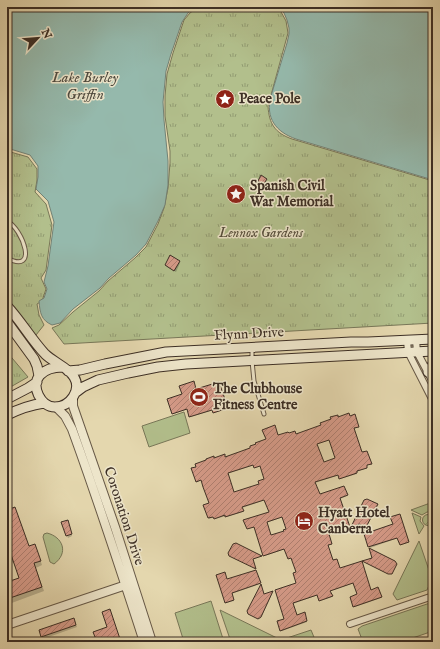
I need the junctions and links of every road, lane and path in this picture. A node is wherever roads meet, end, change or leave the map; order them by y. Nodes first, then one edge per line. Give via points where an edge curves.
1 (7, 221) edge
2 (7, 258) edge
3 (7, 306) edge
4 (7, 322) edge
5 (433, 339) edge
6 (411, 340) junction
7 (368, 342) junction
8 (252, 348) junction
9 (433, 351) edge
10 (413, 352) junction
11 (368, 354) junction
12 (252, 361) junction
13 (433, 364) edge
14 (65, 369) junction
15 (428, 372) junction
16 (38, 379) junction
17 (433, 382) edge
18 (74, 396) junction
19 (7, 399) edge
20 (433, 401) edge
21 (44, 403) junction
22 (56, 407) junction
23 (264, 414) dead end
24 (7, 415) edge
25 (129, 584) junction
26 (433, 596) edge
27 (350, 624) dead end
28 (7, 625) edge
29 (144, 642) edge
30 (152, 642) edge

1 - 2 lane via 17,230 26,252 20,262
3 - 14 main road via 50,359
4 - 16 main road via 34,359
5 - 6 main road, Flynn Drive
6 - 7 main road, Flynn Drive
6 - 10 street
6 - 10 street
7 - 8 main road, Flynn Drive
7 - 11 main road
8 - 12 lane
8 - 14 main road, Flynn Drive via 166,352 80,370
9 - 10 main road, Flynn Drive
10 - 11 main road, Flynn Drive
10 - 15 street
10 - 20 street
11 - 12 main road, Flynn Drive
12 - 18 main road, Flynn Drive via 186,364 128,373 98,380 83,387
12 - 23 lane via 254,381
13 - 15 main road
14 - 16 main road via 49,369
14 - 18 main road via 76,381
15 - 17 street
16 - 19 main road via 28,388
16 - 21 main road via 36,387
18 - 22 main road via 67,404
18 - 25 street, Coronation Drive via 73,406 115,527
21 - 22 main road
21 - 24 main road via 21,408
22 - 25 street, Coronation Drive via 72,429
25 - 28 street
25 - 29 street, Coronation Drive
25 - 30 street, Coronation Drive
26 - 27 street

